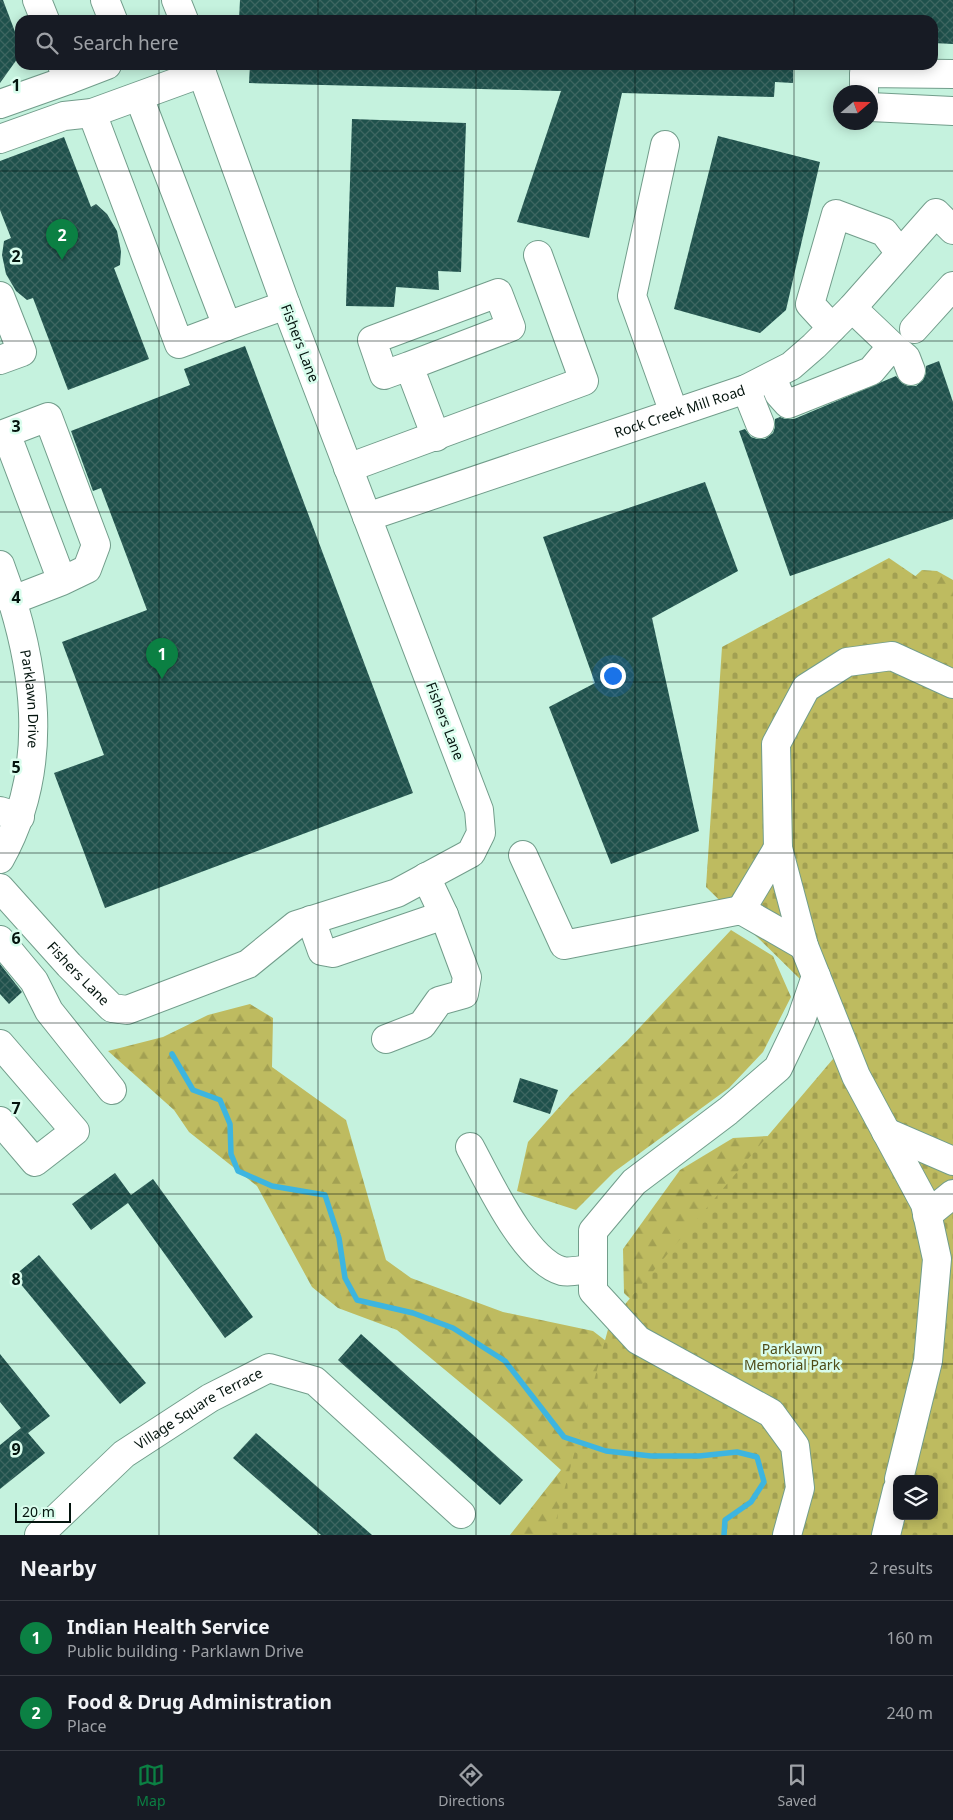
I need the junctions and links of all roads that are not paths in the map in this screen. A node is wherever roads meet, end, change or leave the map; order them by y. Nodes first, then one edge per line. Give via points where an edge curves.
1 (37, 0) edge
2 (105, 0) edge
3 (176, 0) edge
4 (43, 15) edge
5 (111, 15) edge
6 (182, 15) edge
7 (199, 70) edge
8 (201, 70) edge
9 (65, 72) edge
10 (953, 74) edge
11 (864, 85) edge
12 (139, 97) junction
13 (0, 104) edge
14 (878, 107) edge
15 (953, 111) edge
16 (92, 113) junction
17 (0, 139) edge
18 (665, 145) dead end
19 (944, 222) edge
20 (900, 253) junction
21 (538, 255) dead end
22 (953, 286) edge
23 (0, 296) edge
24 (286, 305) junction
25 (852, 308) junction
26 (227, 326) junction
27 (832, 328) junction
28 (914, 329) dead end
29 (892, 346) junction
30 (0, 360) edge
31 (409, 366) dead end
32 (911, 371) dead end
33 (772, 377) junction
34 (746, 389) junction
35 (674, 412) junction
36 (760, 424) dead end
37 (436, 437) junction
38 (348, 468) junction
39 (367, 517) junction
40 (0, 565) edge
41 (62, 581) junction
42 (6, 597) edge
43 (953, 684) edge
44 (10, 814) edge
45 (778, 848) junction
46 (523, 856) dead end
47 (0, 859) edge
48 (426, 877) junction
49 (0, 888) edge
50 (741, 910) junction
51 (444, 915) junction
52 (311, 920) junction
53 (0, 940) edge
54 (804, 946) junction
55 (816, 976) junction
56 (386, 1039) dead end
57 (0, 1044) edge
58 (112, 1090) dead end
59 (0, 1121) edge
60 (886, 1132) junction
61 (470, 1147) dead end
62 (953, 1161) edge
63 (953, 1194) edge
64 (928, 1215) junction
65 (593, 1268) junction
66 (901, 1475) edge
67 (893, 1506) edge
68 (461, 1514) dead end
69 (39, 1535) edge
70 (787, 1535) edge
71 (886, 1535) edge

1 - 4 street
2 - 5 street
3 - 6 street
7 - 12 street
8 - 24 street, Fishers Lane
9 - 13 street
10 - 11 street via 864,73
12 - 16 street
12 - 26 street
14 - 15 street
16 - 17 street via 64,116
16 - 26 street via 179,344
18 - 35 street via 632,296
19 - 20 street, Rock Creek Mill Road
20 - 25 street, Rock Creek Mill Road
20 - 27 street via 884,232 836,214 810,304
21 - 37 street via 584,381
22 - 28 street
23 - 30 street via 22,352
24 - 26 street
24 - 38 street, Fishers Lane
25 - 27 street, Rock Creek Mill Road
25 - 29 street
27 - 33 street, Rock Creek Mill Road via 791,366
29 - 32 street via 906,358
29 - 33 street via 871,371 788,404 779,394
31 - 37 street
33 - 34 street, Rock Creek Mill Road
34 - 35 street, Rock Creek Mill Road
34 - 36 street
35 - 39 street, Rock Creek Mill Road
37 - 38 street
38 - 39 street, Fishers Lane
39 - 48 street, Fishers Lane via 478,810 481,833 471,853
40 - 42 street, Parklawn Drive
41 - 41 street via 87,569 96,545 48,417 6,433
41 - 42 street
42 - 44 street, Parklawn Drive via 23,636 35,736 29,785
43 - 45 street via 892,656 846,662 806,688 776,744
44 - 47 street, Parklawn Drive
45 - 50 street
45 - 54 street
46 - 50 street via 564,945
48 - 51 street
48 - 52 street, Fishers Lane via 397,893
49 - 52 street, Fishers Lane via 112,1008 127,1010 248,964 296,925
50 - 54 street
51 - 52 street via 333,953 322,951
51 - 56 street via 467,977 464,994 440,1001 422,1025
53 - 58 street via 34,981 49,1011
54 - 55 street
55 - 60 street via 856,1076
55 - 65 street via 801,1020 778,1068 728,1112 634,1182 593,1231
57 - 59 street via 75,1131 35,1162
60 - 62 street
60 - 64 street
61 - 65 street via 515,1231 551,1266 564,1272
63 - 64 street
64 - 66 street via 937,1258 935,1303 928,1361
65 - 70 street via 593,1291 638,1340 771,1413 795,1446 800,1488
67 - 71 street
68 - 69 street, Village Square Terrace via 315,1381 269,1368 210,1398 124,1454

